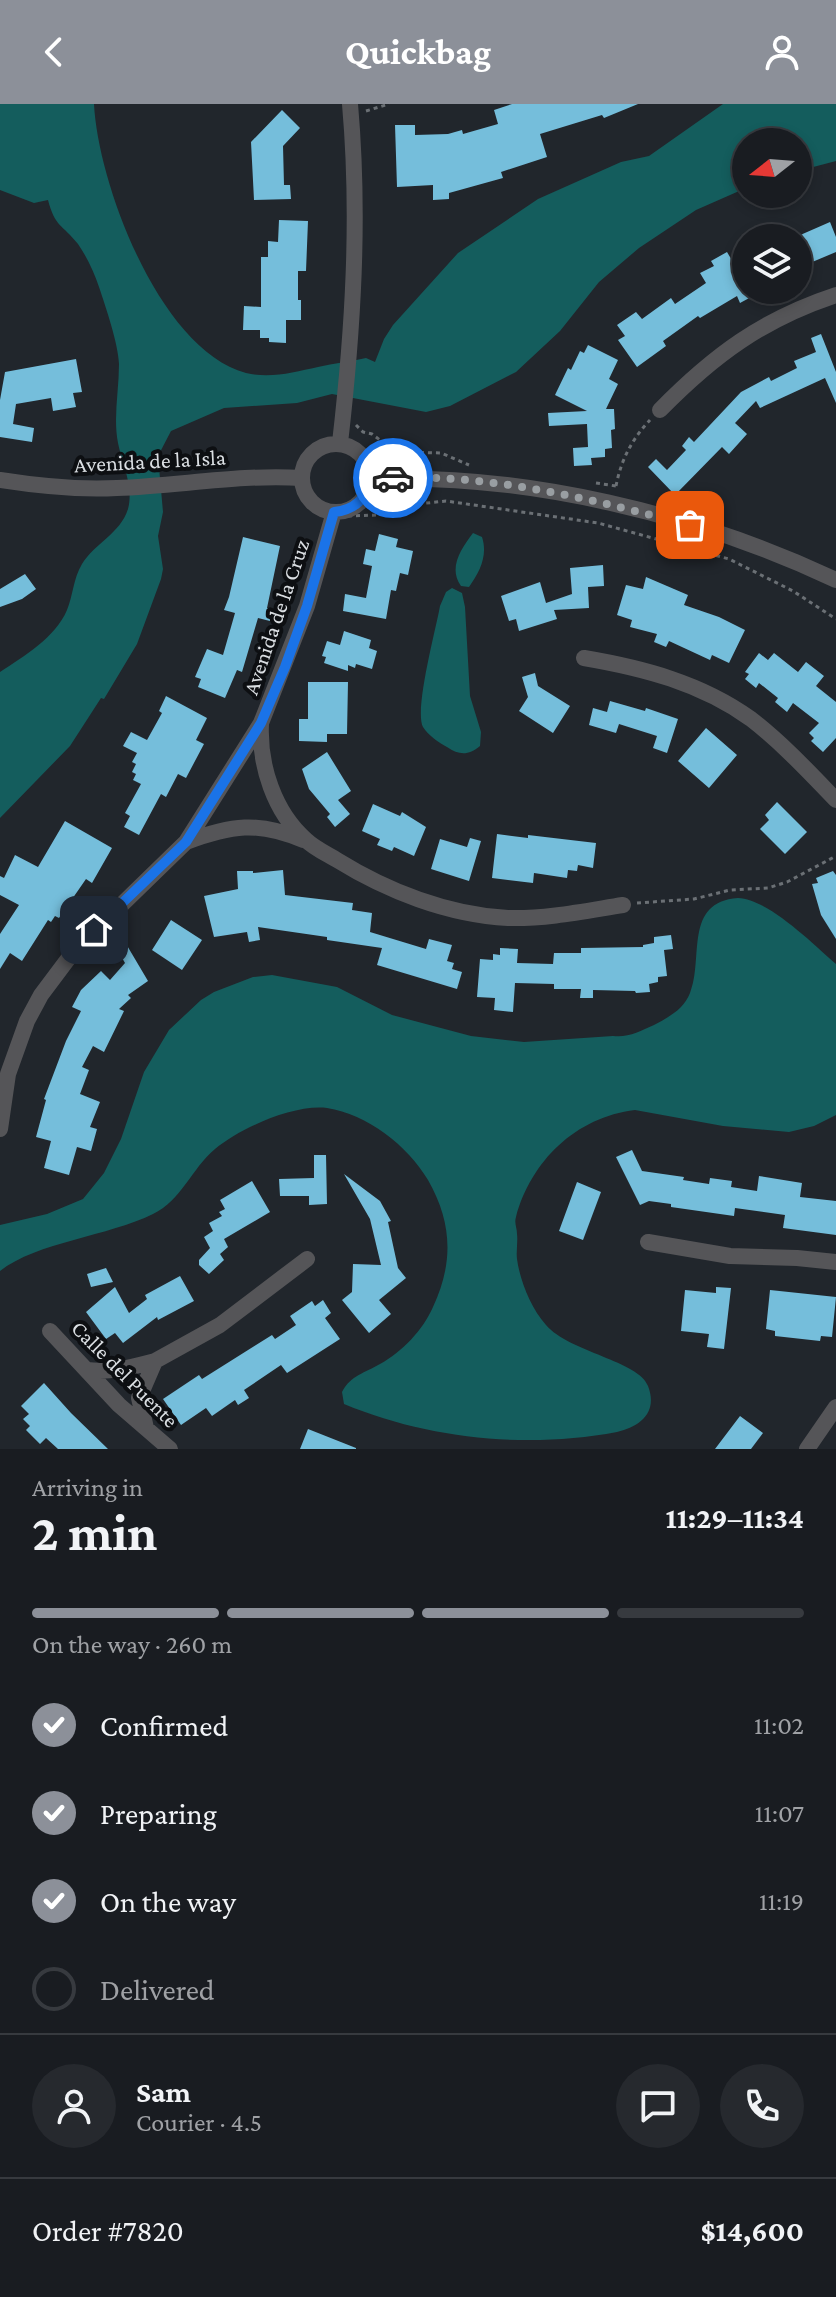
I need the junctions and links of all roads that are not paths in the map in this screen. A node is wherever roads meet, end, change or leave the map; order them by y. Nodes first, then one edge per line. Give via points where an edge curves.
1 (350, 110) edge
2 (836, 295) edge
3 (660, 410) road end
4 (340, 443) junction
5 (302, 478) junction
6 (370, 479) junction
7 (0, 480) edge
8 (333, 515) junction
9 (836, 580) edge
10 (584, 658) dead end
11 (261, 723) junction
12 (836, 800) edge
13 (186, 842) junction
14 (307, 842) junction
15 (623, 905) road end
16 (0, 1129) edge
17 (648, 1242) dead end
18 (307, 1259) dead end
19 (836, 1262) edge
20 (50, 1331) dead end
21 (155, 1361) junction
22 (87, 1370) junction
23 (836, 1407) edge
24 (147, 1429) junction
25 (170, 1449) edge
26 (807, 1449) edge

1 - 4 street via 356,208
2 - 3 street via 756,329 713,360
4 - 5 street via 313,452
4 - 6 street via 365,459
5 - 7 street, Avenida de la Isla via 259,476 115,488
5 - 8 street via 315,505
6 - 8 street via 359,503
6 - 9 street via 422,477 572,496 749,543
8 - 11 street, Avenida de la Cruz via 302,619
10 - 12 street via 665,675 725,704 775,740
11 - 13 street, Avenida de la Cruz
11 - 14 street via 260,746 269,783
13 - 14 street via 255,826
13 - 16 street, Avenida de la Cruz via 74,951 49,983 17,1045
14 - 15 street via 385,885 474,915 550,917
17 - 19 street via 730,1256
18 - 21 street via 220,1325
20 - 22 street, Calle del Puente
21 - 22 street via 120,1370
21 - 24 street via 139,1398
22 - 24 street, Calle del Puente
23 - 26 street
24 - 25 street, Calle del Puente

